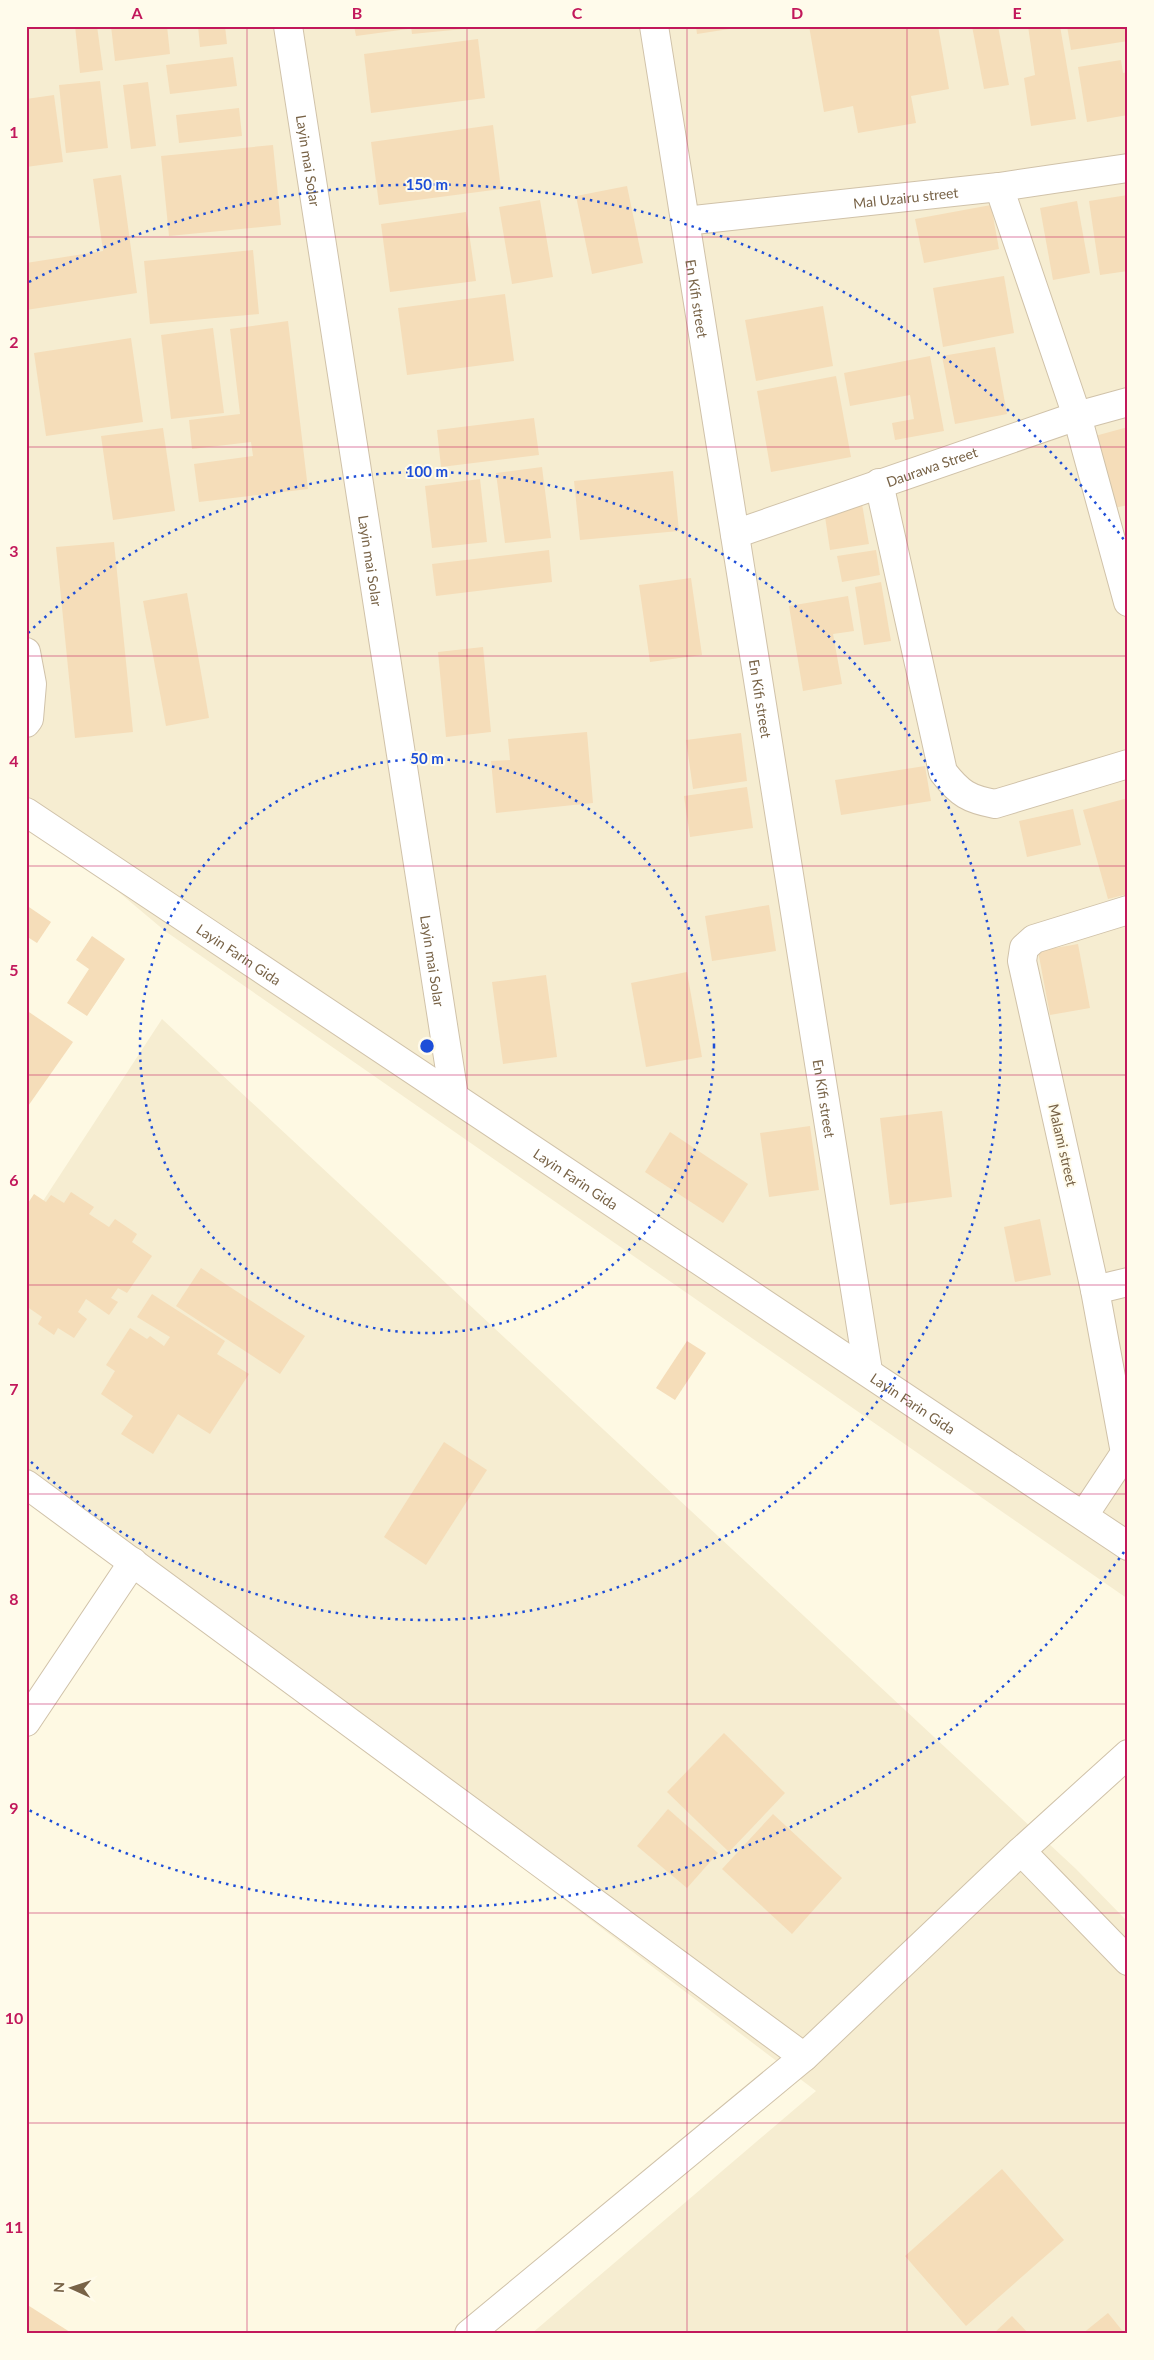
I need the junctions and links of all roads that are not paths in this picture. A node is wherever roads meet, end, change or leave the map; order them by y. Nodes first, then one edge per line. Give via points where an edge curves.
1 (288, 26) edge
2 (654, 26) edge
3 (1128, 168) edge
4 (999, 187) junction
5 (685, 221) junction
6 (1128, 402) edge
7 (1077, 416) junction
8 (879, 483) junction
9 (735, 534) junction
10 (1128, 602) edge
11 (26, 652) edge
12 (26, 723) edge
13 (1128, 764) edge
14 (26, 812) edge
15 (1128, 910) edge
16 (454, 1096) junction
17 (1128, 1282) edge
18 (1095, 1290) junction
19 (868, 1371) junction
20 (1127, 1452) edge
21 (26, 1484) edge
22 (1084, 1516) junction
23 (1128, 1546) edge
24 (133, 1562) junction
25 (26, 1722) edge
26 (1128, 1754) edge
27 (1021, 1851) junction
28 (1128, 1961) edge
29 (804, 2057) junction
30 (469, 2334) edge

1 - 16 street, Layin mai Solar
2 - 5 street, En Kifi street
3 - 4 street, Mal Uzairu street
4 - 5 street, Mal Uzairu street
4 - 7 street
5 - 9 street, En Kifi street
6 - 7 street, Daurawa Street
7 - 8 street, Daurawa Street
7 - 10 street
8 - 9 street, Daurawa Street
8 - 13 street via 944,772 957,789 974,800 995,804
9 - 19 street, En Kifi street
11 - 12 street via 32,684
14 - 16 street, Layin Farin Gida
15 - 18 street, Malami street via 1034,939 1024,948 1022,960
16 - 19 street, Layin Farin Gida
17 - 18 street
18 - 20 street, Malami street
19 - 22 street, Layin Farin Gida
20 - 22 street
21 - 24 street
22 - 23 street, Layin Farin Gida
24 - 25 street
24 - 29 street
26 - 27 street
27 - 28 street
27 - 29 street
29 - 30 street

